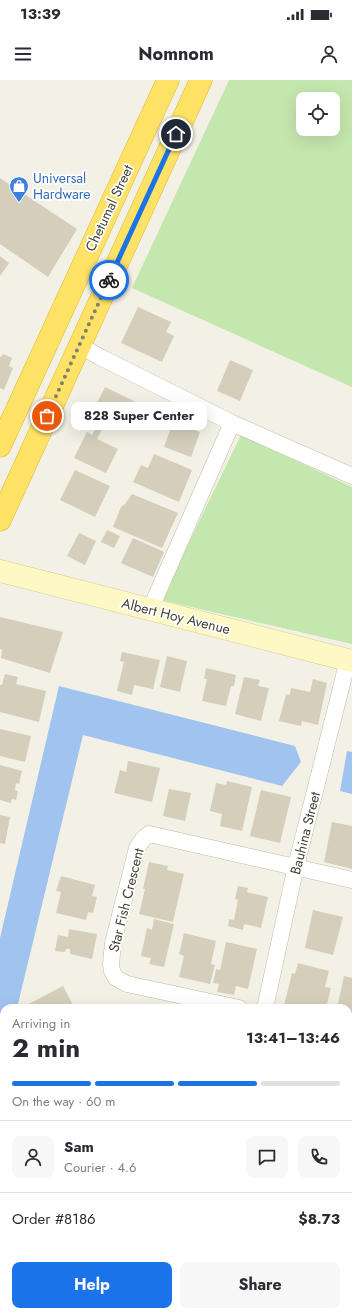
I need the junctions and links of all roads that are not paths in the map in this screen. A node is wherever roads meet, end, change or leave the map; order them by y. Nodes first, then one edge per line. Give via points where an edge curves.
1 (168, 80) edge
2 (201, 80) edge
3 (149, 121) junction
4 (176, 134) junction
5 (80, 345) junction
6 (232, 423) junction
7 (0, 446) edge
8 (352, 476) edge
9 (0, 520) edge
10 (0, 571) edge
11 (150, 610) junction
12 (350, 660) edge
13 (296, 866) junction
14 (352, 880) edge
15 (220, 1004) edge
16 (266, 1004) edge

1 - 3 highway, Chetumal Street
2 - 4 highway
3 - 4 highway
3 - 7 highway, Chetumal Street
4 - 5 highway
5 - 6 street
5 - 9 highway
6 - 8 street
6 - 11 street
10 - 11 street, Albert Hoy Avenue
11 - 12 street, Albert Hoy Avenue
12 - 13 street, Bauhina Street
13 - 14 street, Star Fish Crescent
13 - 15 street, Star Fish Crescent via 150,834 137,848 113,943 112,971 116,978 127,984
13 - 16 street, Bauhina Street

